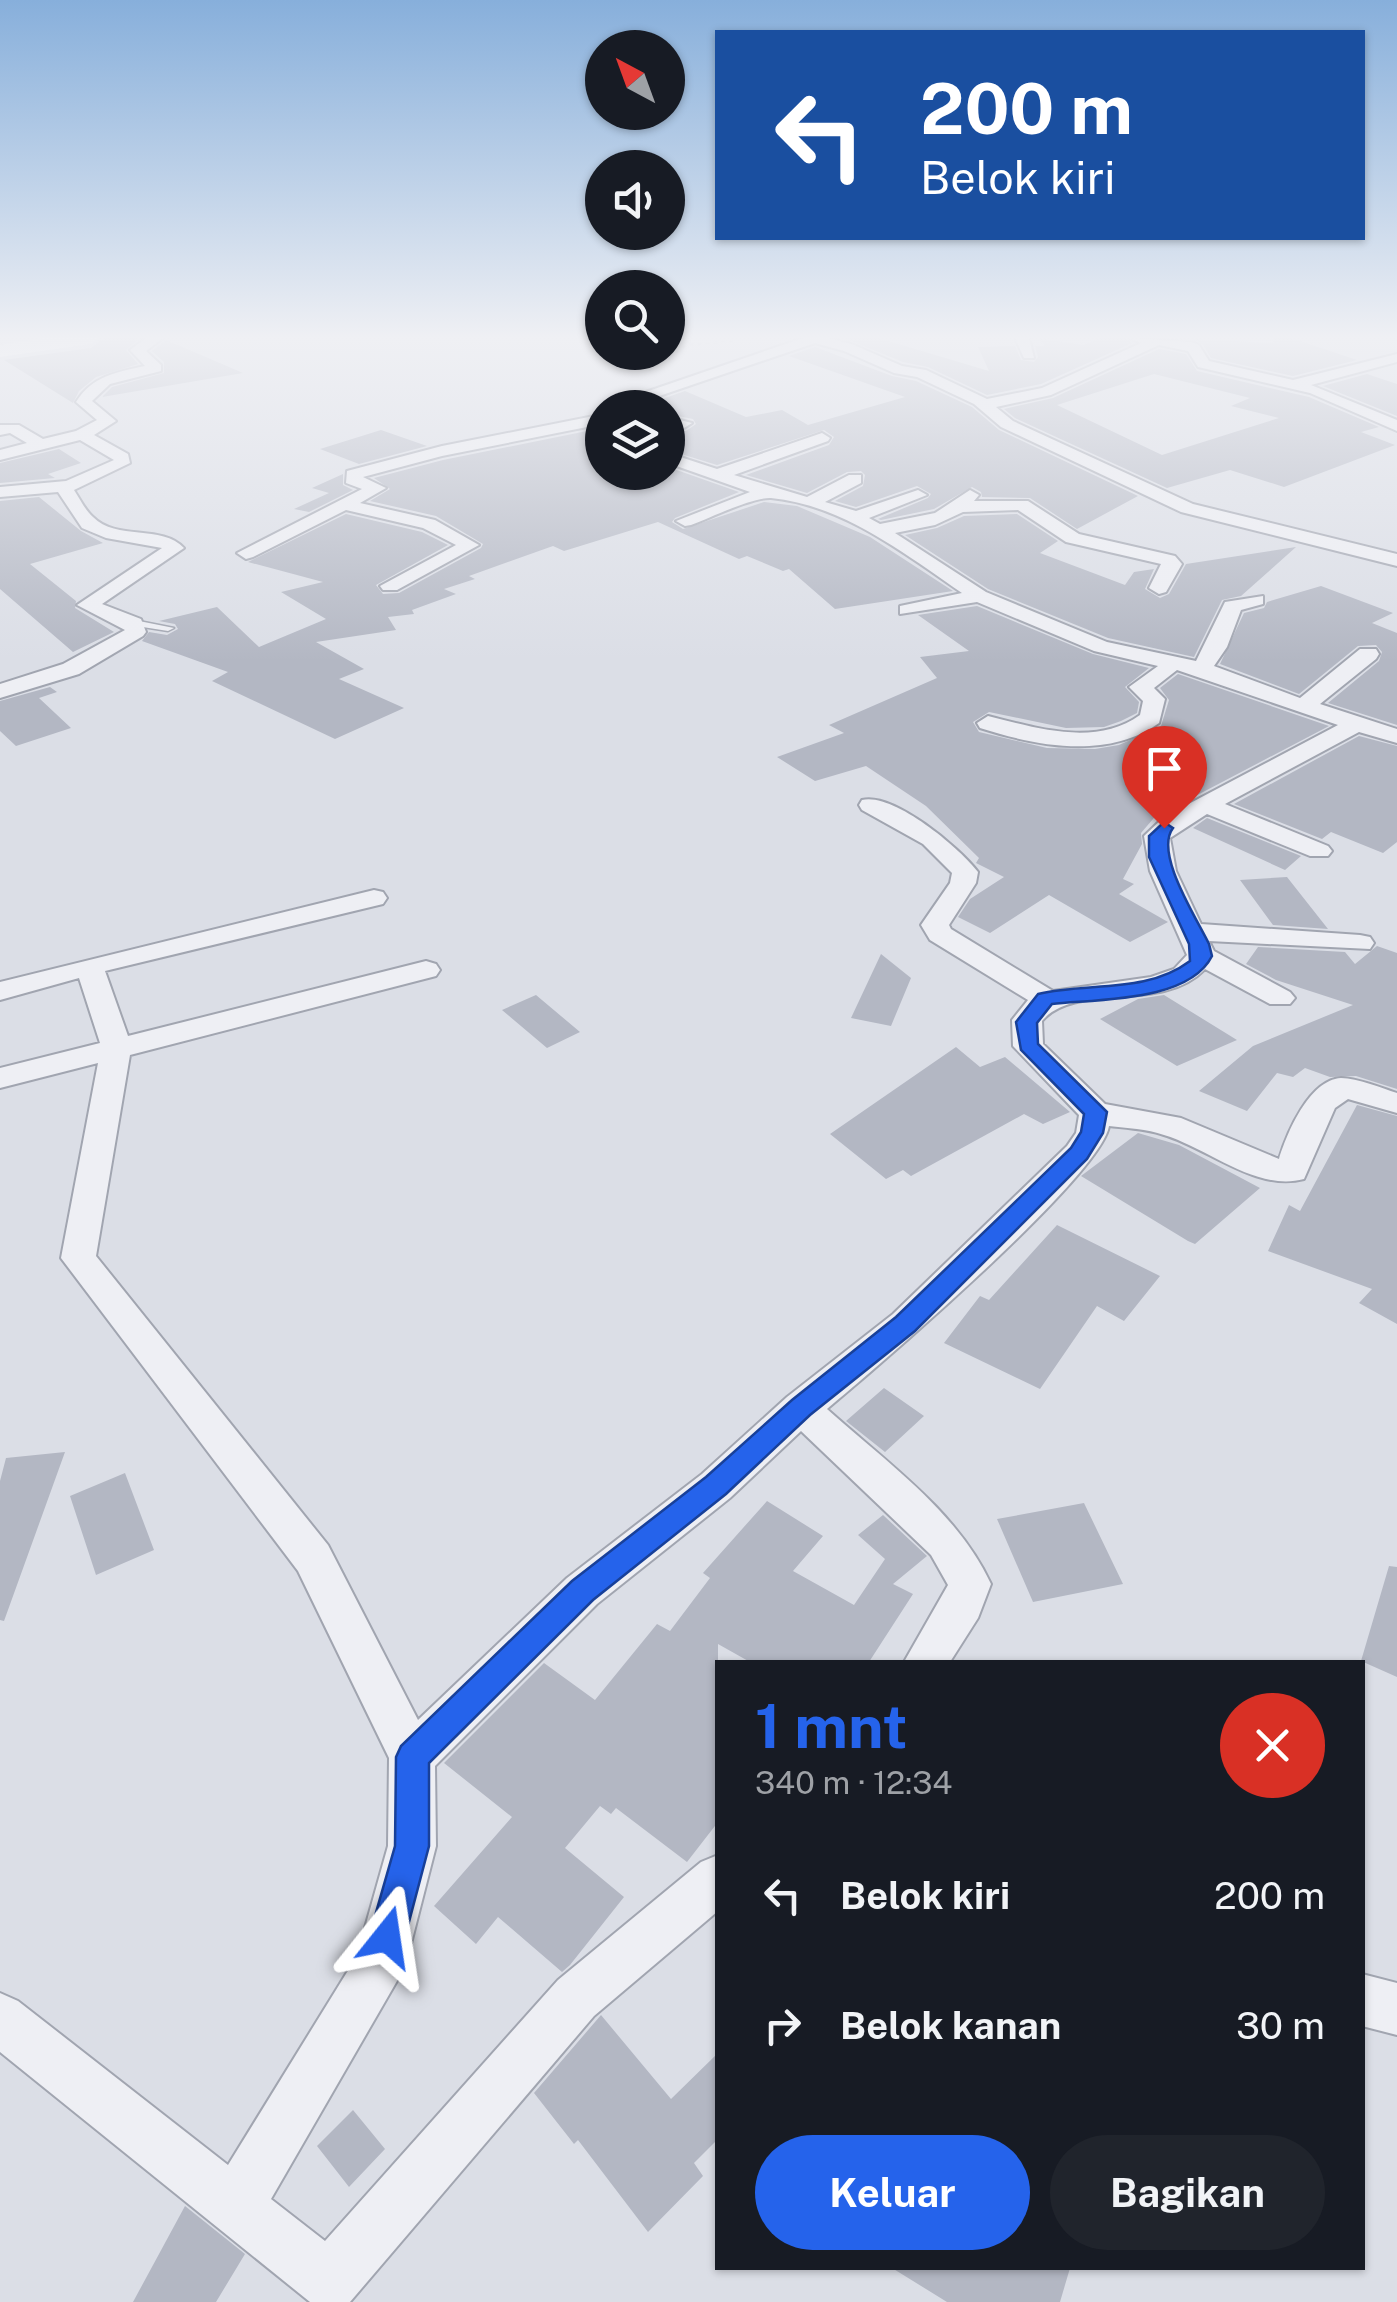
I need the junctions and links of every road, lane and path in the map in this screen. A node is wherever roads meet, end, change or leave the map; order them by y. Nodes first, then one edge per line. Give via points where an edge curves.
1 (38, 445) edge
2 (99, 445) edge
3 (464, 445) edge
4 (801, 445) edge
5 (1054, 445) edge
6 (0, 455) edge
7 (685, 464) edge
8 (717, 475) junction
9 (855, 478) dead end
10 (65, 486) junction
11 (0, 492) edge
12 (767, 492) junction
13 (918, 495) dead end
14 (812, 502) junction
15 (345, 505) junction
16 (855, 517) junction
17 (685, 521) dead end
18 (878, 530) junction
19 (246, 553) dead end
20 (1397, 560) edge
21 (390, 586) dead end
22 (1159, 588) dead end
23 (979, 596) junction
24 (1256, 600) dead end
25 (907, 610) dead end
26 (134, 623) junction
27 (168, 628) dead end
28 (1368, 654) dead end
29 (1172, 662) junction
30 (1201, 668) junction
31 (0, 691) edge
32 (1303, 706) junction
33 (988, 722) dead end
34 (1358, 723) junction
35 (1397, 736) edge
36 (871, 805) dead end
37 (1207, 805) junction
38 (1319, 851) dead end
39 (374, 898) dead end
40 (1360, 943) dead end
41 (1198, 944) junction
42 (89, 966) junction
43 (426, 970) dead end
44 (0, 991) edge
45 (1280, 998) dead end
46 (1046, 999) junction
47 (116, 1046) junction
48 (0, 1078) edge
49 (1397, 1103) edge
50 (1096, 1112) junction
51 (801, 1408) junction
52 (927, 1660) edge
53 (412, 1757) junction
54 (715, 1882) edge
55 (1365, 2001) edge
56 (1397, 2008) edge
57 (0, 2019) edge
58 (235, 2207) junction
59 (329, 2292) edge

1 - 6 street
2 - 10 street via 122,460
3 - 15 street via 359,472 350,478 377,488
4 - 8 street
5 - 20 street via 1187,508
7 - 8 street
8 - 12 street
9 - 14 street
10 - 11 street
10 - 26 street via 88,524 175,548 87,605
12 - 14 street
12 - 17 street
13 - 16 street
14 - 16 street
15 - 19 street
15 - 21 street via 430,524 470,545
16 - 18 street
18 - 22 street via 931,520 966,501 1022,506 1073,538 1168,560 1172,564
18 - 23 street
23 - 25 street
23 - 29 street via 1101,647
24 - 30 street via 1232,606
26 - 27 lane
26 - 31 street via 136,632 71,670
28 - 32 street
29 - 30 street
29 - 33 street via 1140,688 1154,699 1151,718 1135,730 1041,738
30 - 32 street
32 - 34 street
34 - 35 street
34 - 37 street
36 - 46 street via 932,839 966,872 935,925 940,934
37 - 38 street
37 - 41 street via 1164,828 1156,845
39 - 42 street
40 - 41 street
41 - 45 street
41 - 46 street via 1190,971 1166,983
42 - 44 street
42 - 47 street
43 - 47 street
46 - 50 street via 1027,1022 1028,1046
47 - 48 street
47 - 53 street via 78,1258 313,1558
49 - 50 street via 1343,1088 1322,1102 1292,1171 1277,1171 1170,1124
50 - 51 street via 1079,1154 906,1324
51 - 52 street via 946,1543 970,1584
51 - 53 street via 716,1486 582,1590
53 - 58 street via 412,1846 379,1967
54 - 59 street via 576,1998
55 - 56 street
57 - 58 street
58 - 59 street

